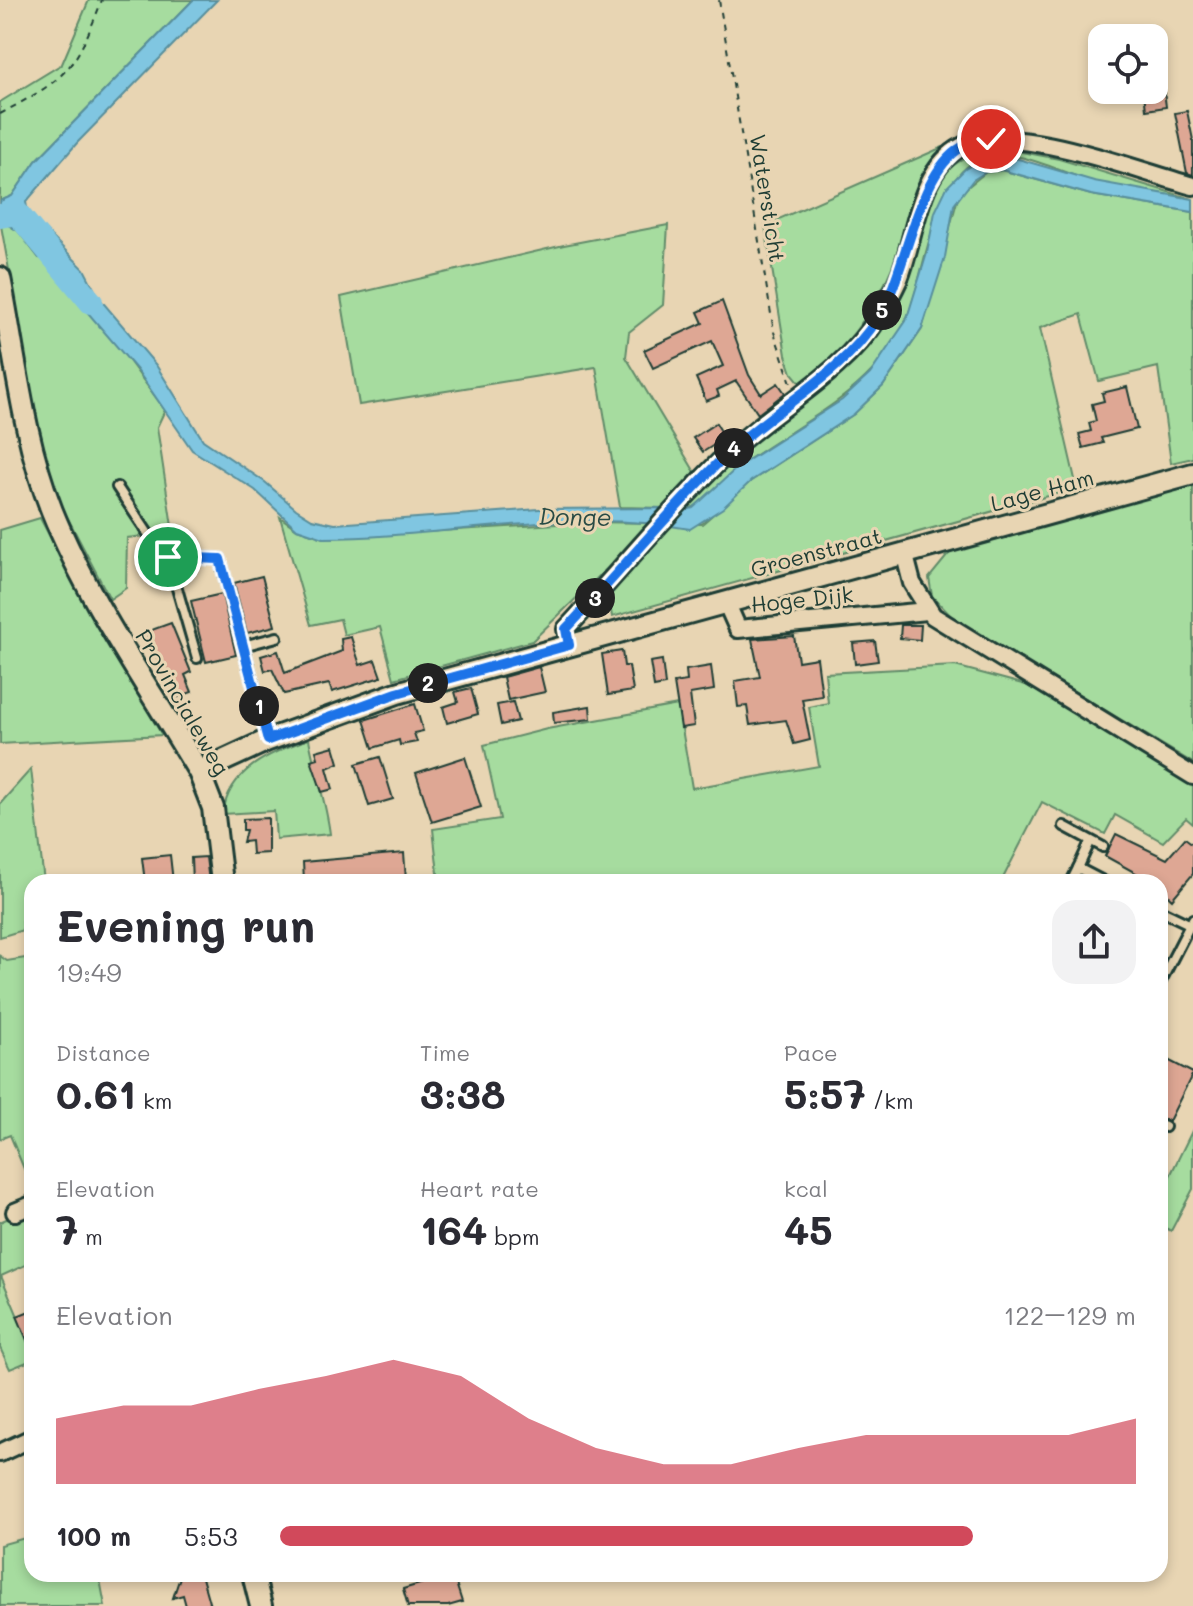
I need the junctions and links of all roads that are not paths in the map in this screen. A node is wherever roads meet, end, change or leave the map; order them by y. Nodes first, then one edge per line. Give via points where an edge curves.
1 (1193, 186) edge
2 (0, 278) edge
3 (1193, 474) edge
4 (117, 487) dead end
5 (904, 552) junction
6 (168, 557) junction
7 (726, 602) junction
8 (927, 611) junction
9 (277, 637) dead end
10 (569, 645) junction
11 (243, 646) junction
12 (197, 658) dead end
13 (268, 740) junction
14 (199, 772) junction
15 (1193, 776) edge
16 (1064, 826) dead end
17 (1090, 842) junction
18 (1103, 847) dead end
19 (1078, 868) junction
20 (221, 874) edge
21 (1075, 874) edge
22 (1090, 874) edge
23 (1168, 913) edge
24 (1191, 922) edge
25 (1168, 967) edge
26 (24, 1208) edge
27 (15, 1212) dead end
28 (24, 1442) edge
29 (0, 1453) edge
30 (255, 1582) edge
31 (261, 1606) edge

1 - 10 street via 1029,140 991,139 963,147 942,163 928,185 899,279 854,349 728,453 566,629
2 - 14 street, Provincialeweg via 34,456 52,509 72,555
3 - 5 street, Lage Ham
4 - 6 lane
5 - 7 street, Groenstraat
5 - 8 street, Groenstraat
6 - 11 lane via 220,559
6 - 12 lane
7 - 8 street, Hoge Dijk via 738,629
7 - 10 street, Hoge Dijk
8 - 15 street
9 - 11 lane
10 - 13 street, Hoge Dijk via 397,693
11 - 13 lane
13 - 14 street, Hoge Dijk
14 - 20 street, Provincialeweg via 213,808
16 - 17 lane
17 - 18 lane
17 - 19 lane
19 - 21 lane
19 - 22 lane
23 - 24 lane
24 - 25 lane
26 - 27 street
28 - 29 street
30 - 31 street

